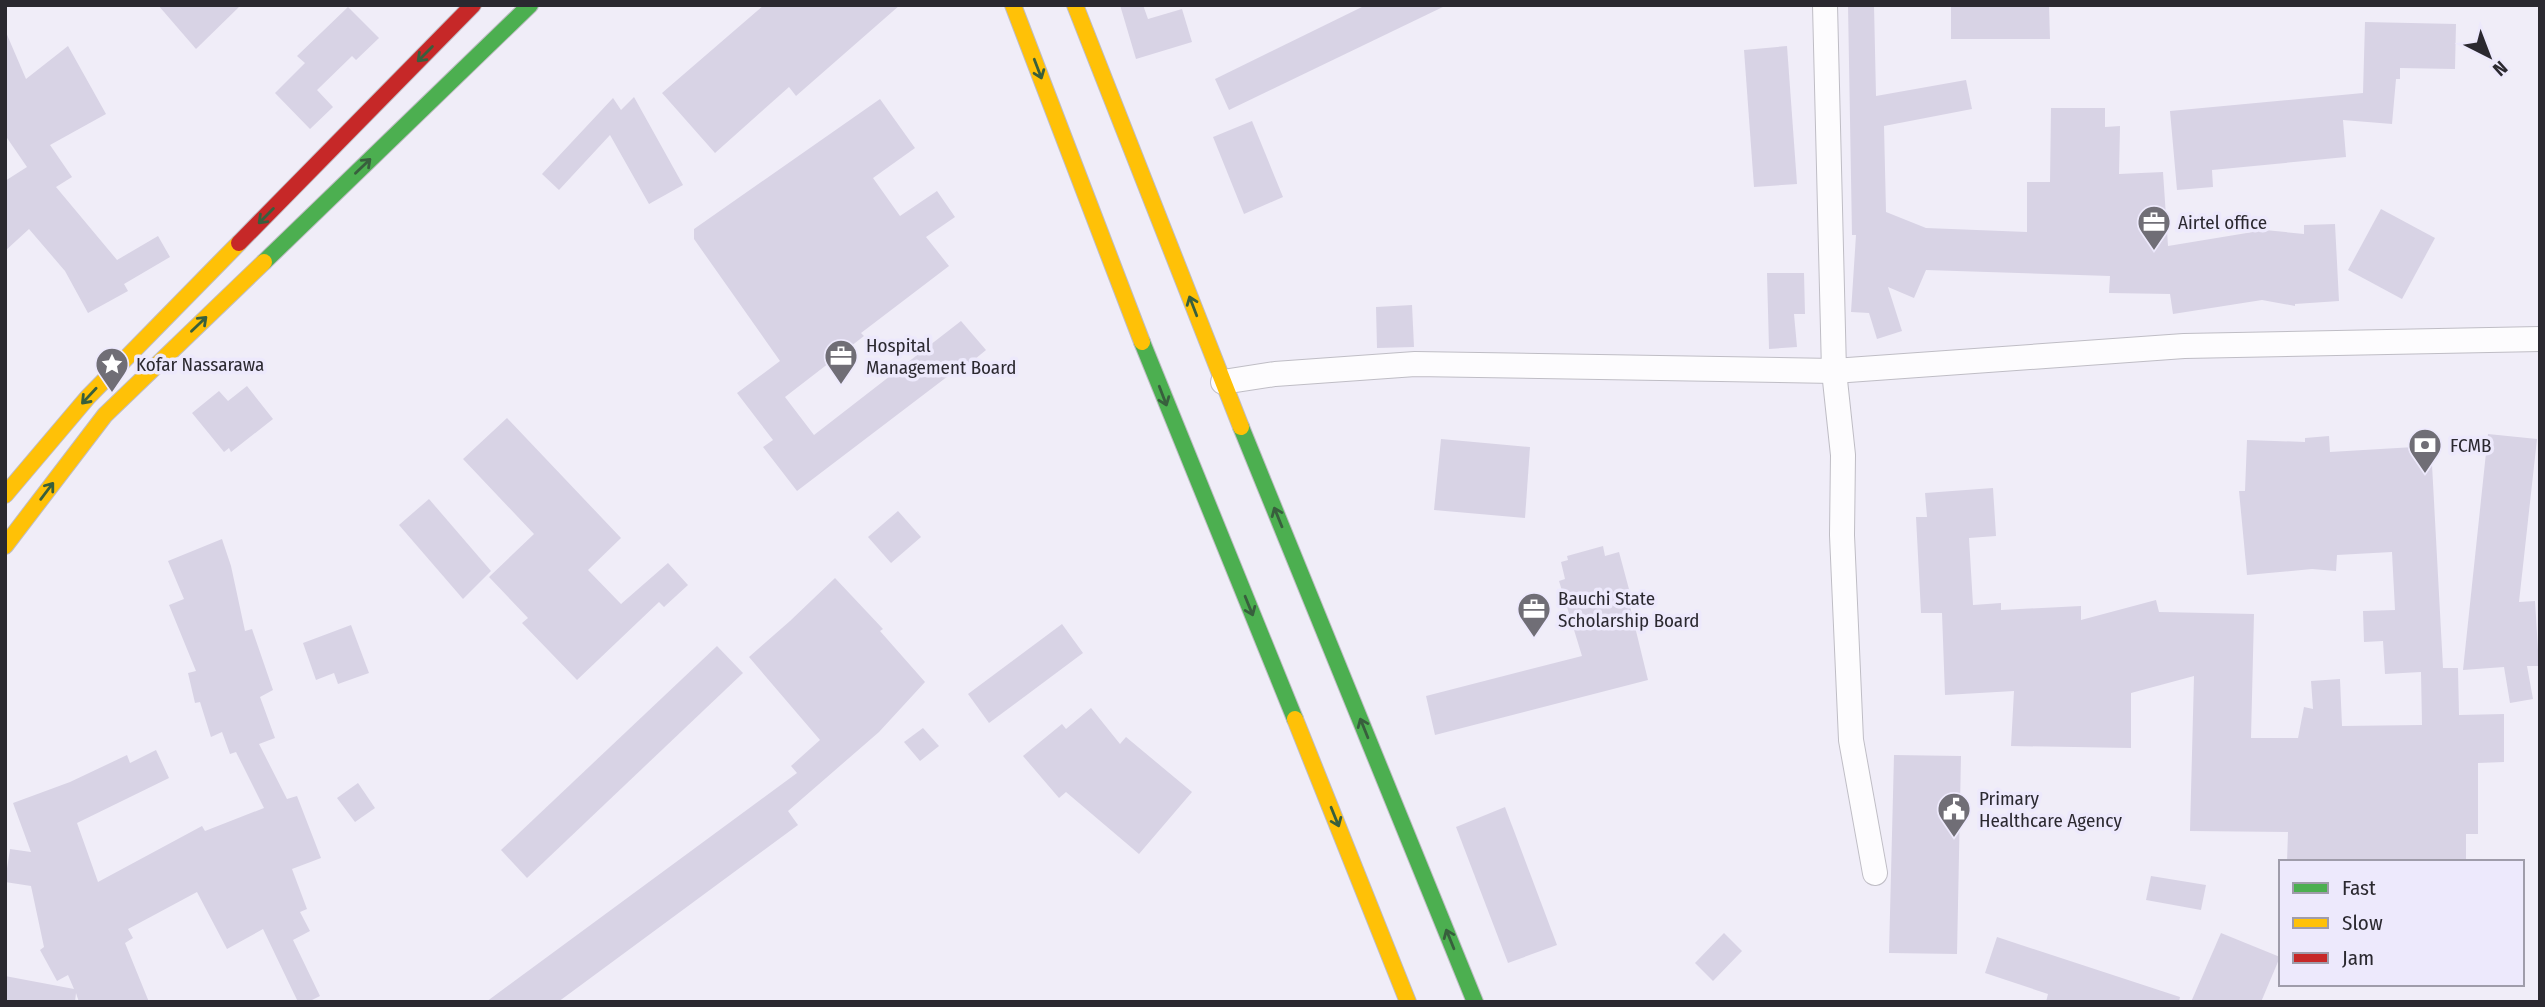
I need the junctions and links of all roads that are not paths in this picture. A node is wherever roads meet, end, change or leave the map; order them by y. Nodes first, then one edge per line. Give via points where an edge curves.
1 (473, 5) edge
2 (530, 5) edge
3 (1013, 5) edge
4 (1075, 5) edge
5 (1825, 5) edge
6 (2540, 339) edge
7 (1834, 371) junction
8 (1223, 382) junction
9 (5, 495) edge
10 (5, 546) edge
11 (1875, 873) dead end
12 (1408, 1002) edge
13 (1475, 1002) edge

1 -> 9 street via 88,397
10 -> 2 street via 104,415
3 -> 12 street via 1166,405
8 -> 4 street
5 - 7 street
6 - 7 street via 2184,346
7 - 8 street via 1415,364
7 - 11 street via 1843,455 1851,740
13 -> 8 street

